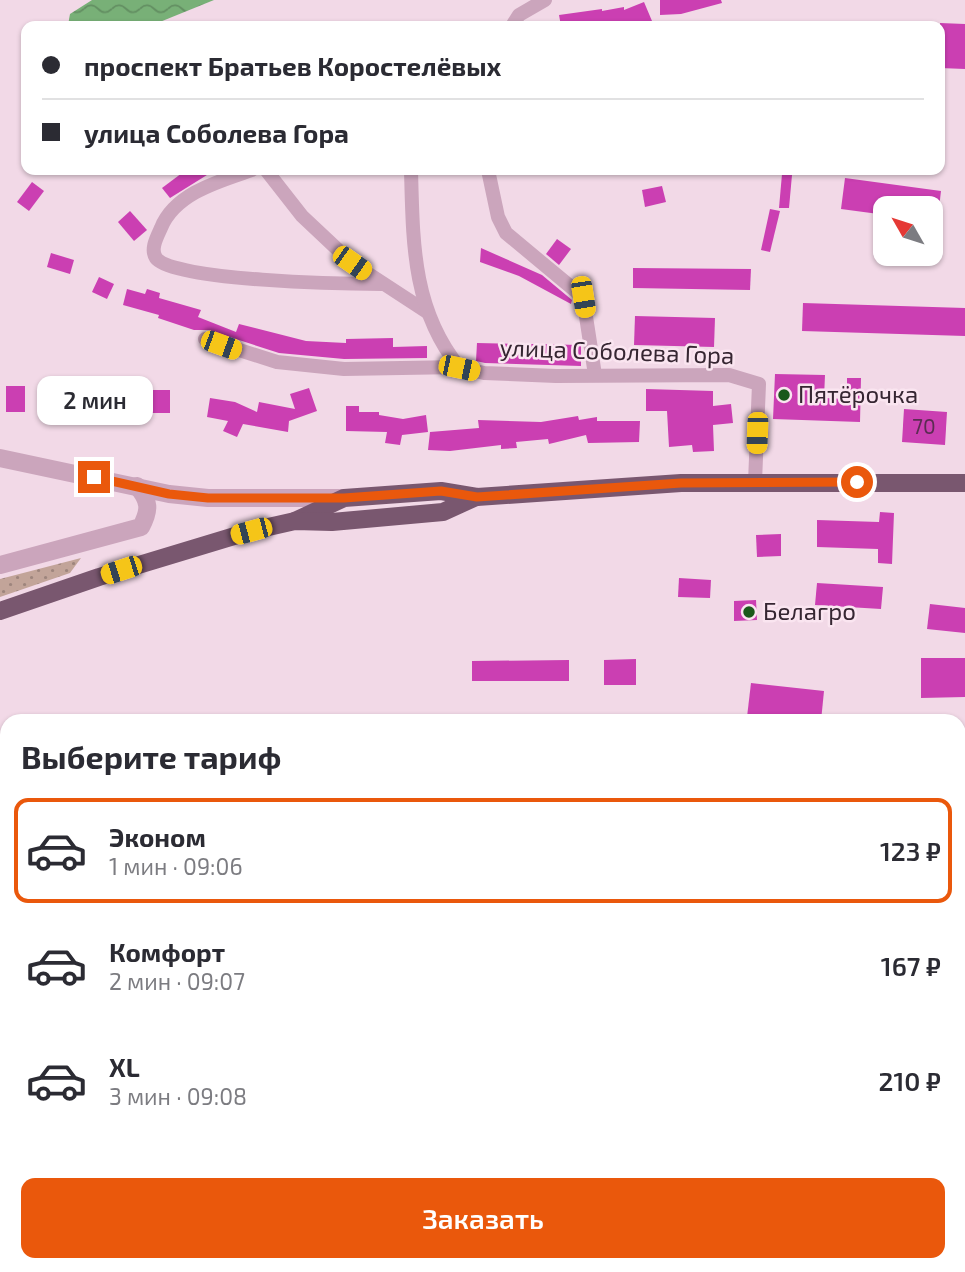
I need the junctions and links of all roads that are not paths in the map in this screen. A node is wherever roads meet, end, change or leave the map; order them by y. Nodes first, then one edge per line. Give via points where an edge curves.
1 (545, 0) edge
2 (515, 21) edge
3 (237, 175) edge
4 (270, 175) edge
5 (411, 175) edge
6 (489, 175) edge
7 (382, 284) junction
8 (427, 312) junction
9 (205, 340) dead end
10 (459, 368) junction
11 (595, 375) junction
12 (0, 458) edge
13 (755, 482) junction
14 (965, 483) edge
15 (137, 486) junction
16 (477, 497) junction
17 (344, 498) junction
18 (295, 521) junction
19 (0, 565) edge
20 (0, 611) edge

1 - 2 street
3 - 7 street via 202,187 163,222 154,244 161,263 228,277
4 - 7 street via 302,216
5 - 8 street via 411,230
6 - 11 street via 506,233 583,297
7 - 8 street
8 - 10 street via 440,343
9 - 10 street, улица Соболева Гора via 277,362 344,369
10 - 11 street, улица Соболева Гора via 484,373
11 - 13 street, улица Соболева Гора via 729,375 759,384
12 - 15 street
13 - 14 main road
13 - 16 main road
15 - 17 street via 208,498
15 - 19 street via 147,497 149,513 141,527
16 - 17 main road via 441,491
16 - 18 main road via 443,512
17 - 18 main road
18 - 20 main road via 209,542

